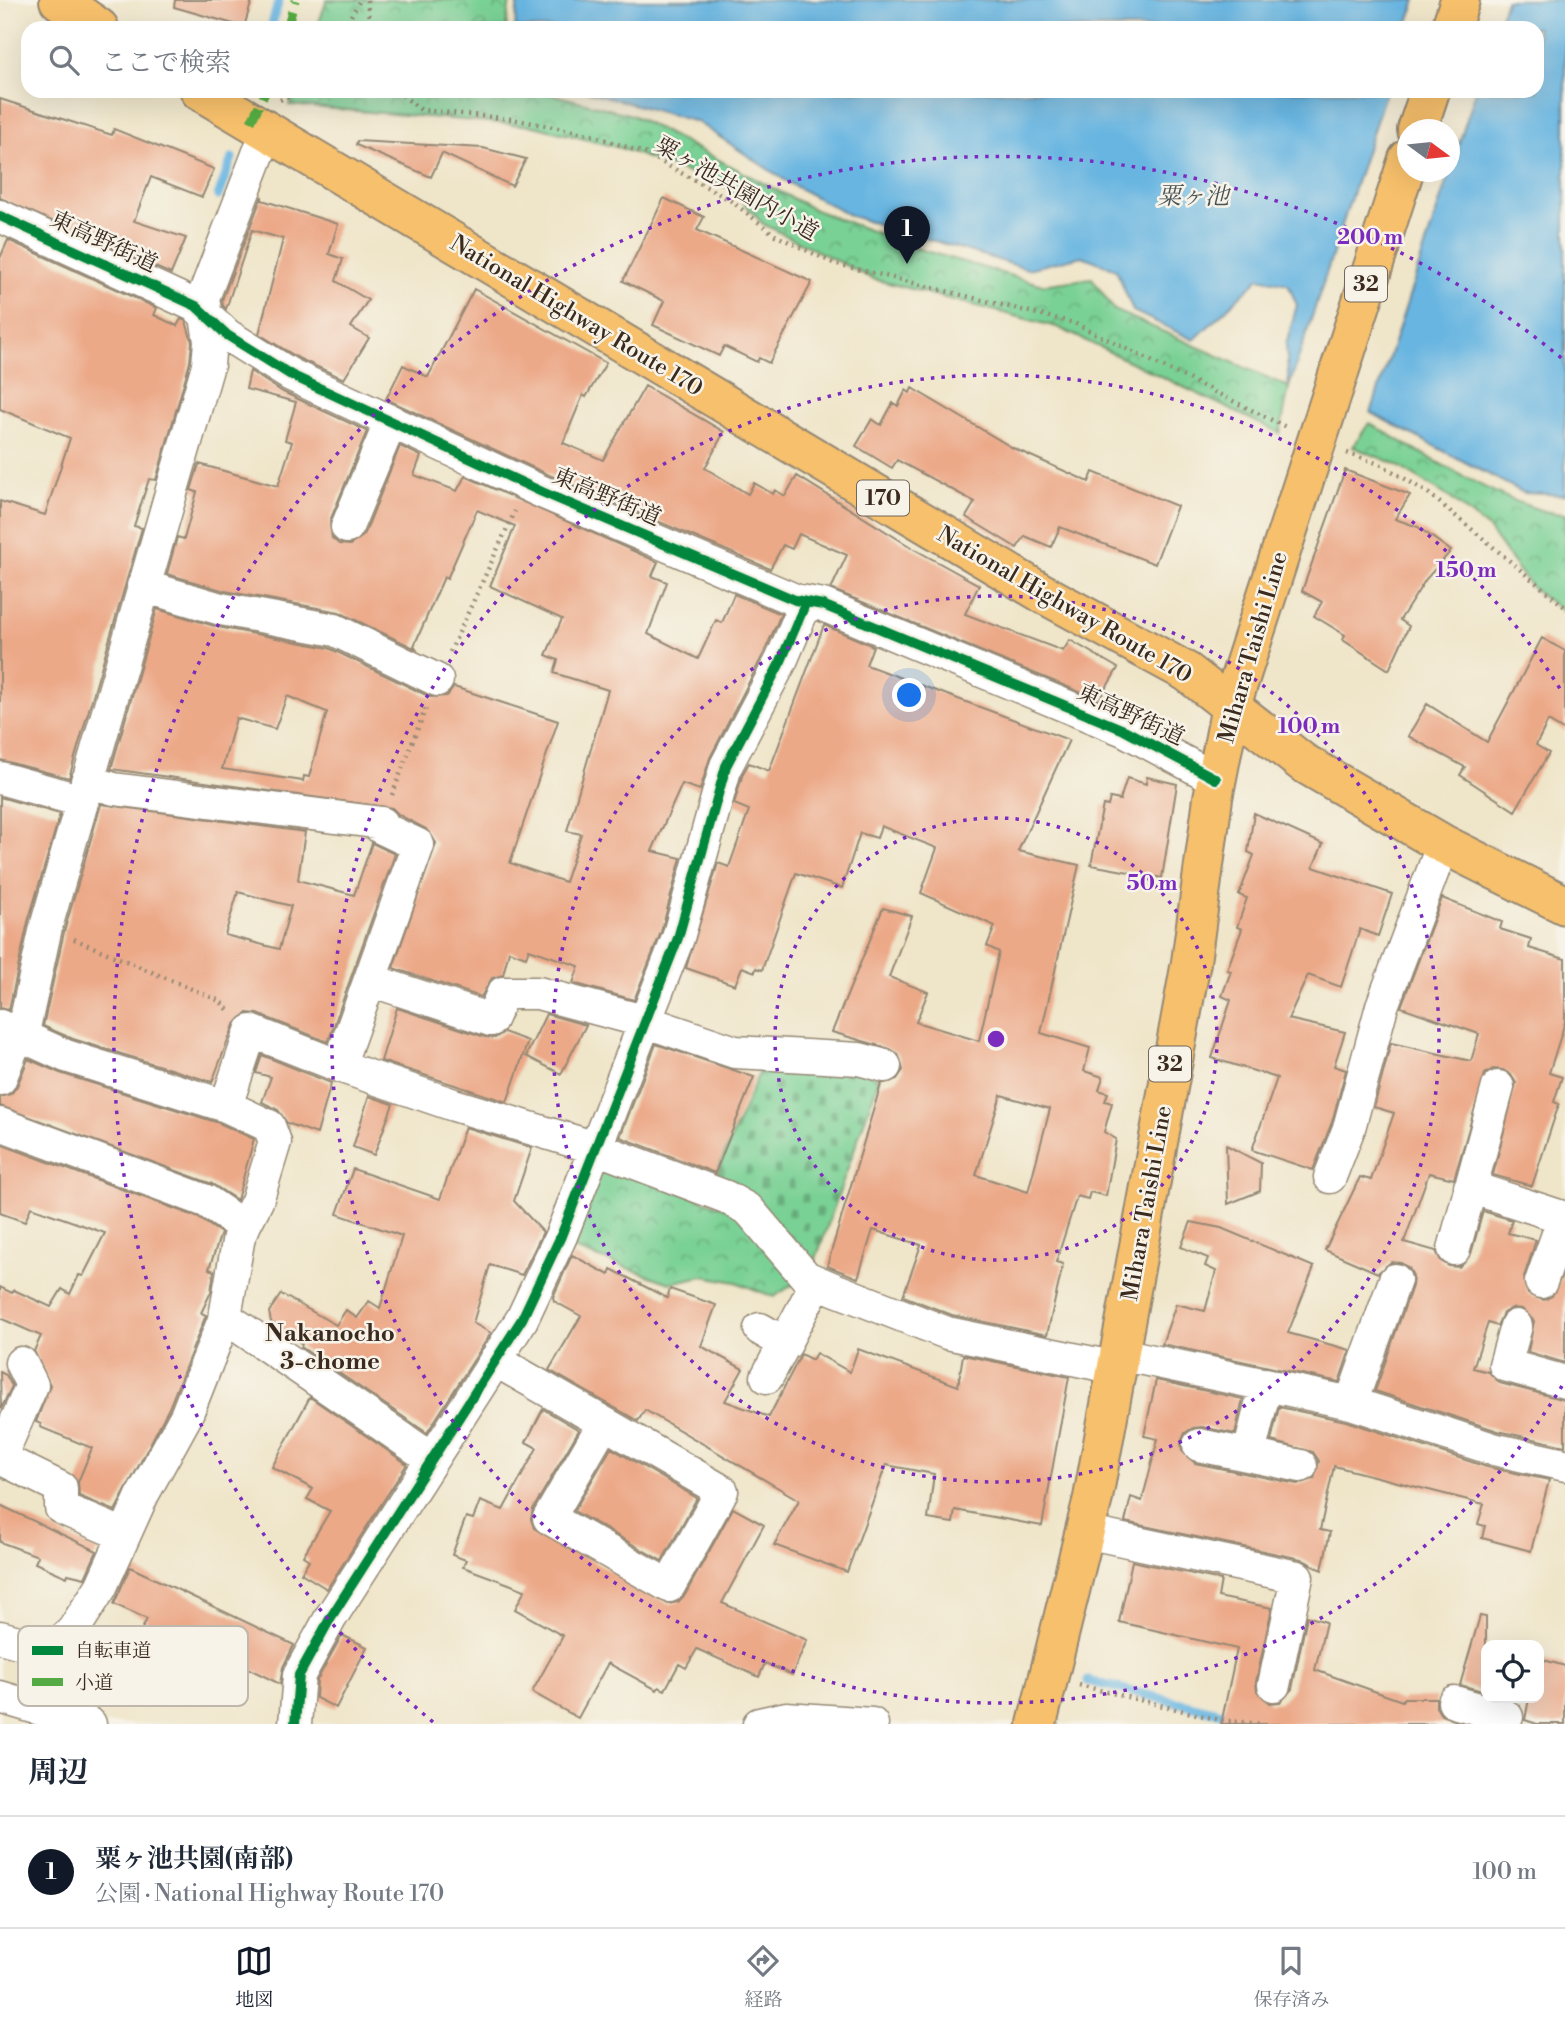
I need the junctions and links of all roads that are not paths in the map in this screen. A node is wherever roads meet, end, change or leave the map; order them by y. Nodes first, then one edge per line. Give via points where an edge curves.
1 (59, 0) edge
2 (1460, 0) edge
3 (89, 21) edge
4 (1453, 21) edge
5 (212, 98) edge
6 (1428, 98) edge
7 (1421, 119) edge
8 (267, 131) junction
9 (1400, 182) edge
10 (1, 218) edge
11 (205, 315) junction
12 (391, 421) junction
13 (347, 527) dead end
14 (143, 586) junction
15 (806, 602) junction
16 (437, 680) dead end
17 (1231, 706) junction
18 (0, 778) edge
19 (1216, 779) junction
20 (85, 791) junction
21 (1443, 844) junction
22 (1565, 905) edge
23 (370, 980) junction
24 (647, 1022) junction
25 (13, 1032) edge
26 (339, 1066) junction
27 (885, 1066) dead end
28 (0, 1079) edge
29 (1498, 1087) dead end
30 (226, 1106) junction
31 (0, 1124) edge
32 (596, 1148) junction
33 (1330, 1177) dead end
34 (1470, 1186) junction
35 (1564, 1217) edge
36 (244, 1227) junction
37 (1454, 1249) dead end
38 (1395, 1280) dead end
39 (817, 1282) junction
40 (1541, 1283) dead end
41 (225, 1317) junction
42 (1516, 1326) dead end
43 (495, 1360) junction
44 (1119, 1362) junction
45 (21, 1363) dead end
46 (767, 1377) dead end
47 (1565, 1382) edge
48 (1266, 1384) junction
49 (1350, 1403) junction
50 (604, 1423) junction
51 (1199, 1445) dead end
52 (1249, 1454) junction
53 (432, 1459) junction
54 (1565, 1465) edge
55 (1301, 1466) dead end
56 (1085, 1531) junction
57 (124, 1535) junction
58 (76, 1626) edge
59 (0, 1637) edge
60 (18, 1642) edge
61 (1274, 1685) dead end
62 (0, 1697) edge
63 (18, 1702) edge
64 (1454, 1702) dead end
65 (30, 1706) edge
66 (1508, 1713) edge
67 (90, 1724) edge
68 (295, 1724) edge
69 (759, 1724) edge
70 (872, 1724) edge
71 (1037, 1724) edge

1 - 3 main road
2 - 4 main road
5 - 8 main road, National Highway Route 170 / 170
6 - 7 main road
8 - 11 street via 203,298
8 - 17 main road, National Highway Route 170 / 170 via 1042,593 1187,672
9 - 17 main road, Mihara Taishi Line / 32
10 - 11 street, 東高野街道 via 195,306
11 - 12 street, 東高野街道 via 227,335 291,375
11 - 14 street via 208,365
12 - 13 street
12 - 15 street, 東高野街道 via 542,492
14 - 16 street via 221,608 335,629
14 - 20 street
15 - 19 street, 東高野街道 via 823,605 1124,730
15 - 24 street via 726,766 678,938
17 - 19 main road, Mihara Taishi Line / 32
17 - 21 main road, National Highway Route 170 / 170 via 1302,762
18 - 20 street
19 - 44 main road, Mihara Taishi Line / 32 via 1191,962
20 - 23 street via 114,789 382,822 380,827 418,845
20 - 25 street
21 - 22 main road, National Highway Route 170 / 170
21 - 33 street via 1382,1006 1349,1128
23 - 24 street via 491,1020 503,993 538,993
23 - 26 street
24 - 27 street via 735,1052 859,1059
24 - 32 street
25 - 28 street
25 - 30 street via 66,1056
26 - 30 street via 251,1031
26 - 32 street
29 - 34 street
30 - 36 street via 269,1126 275,1142
31 - 36 street via 206,1201
32 - 39 street via 749,1210 806,1277
32 - 43 street via 556,1248 522,1319
34 - 35 street
34 - 37 street
35 - 40 street
36 - 41 street via 231,1269
38 - 49 street
39 - 44 street via 947,1333
39 - 46 street via 773,1336
41 - 53 street
41 - 57 street via 186,1416
42 - 47 street via 1505,1365
43 - 50 street
43 - 53 street
44 - 48 street
44 - 56 main road, Mihara Taishi Line / 32
45 - 57 street via 32,1385 0,1458 61,1488 61,1508
48 - 49 street
48 - 52 street
49 - 54 street via 1493,1449
50 - 50 street via 722,1491 669,1586 549,1518
51 - 52 street
52 - 55 street
53 - 68 street via 299,1675
56 - 61 street via 1297,1577
56 - 71 main road, Mihara Taishi Line / 32
57 - 58 street via 101,1587
59 - 60 street
62 - 63 street
64 - 66 street
65 - 67 street
69 - 70 street via 786,1718

